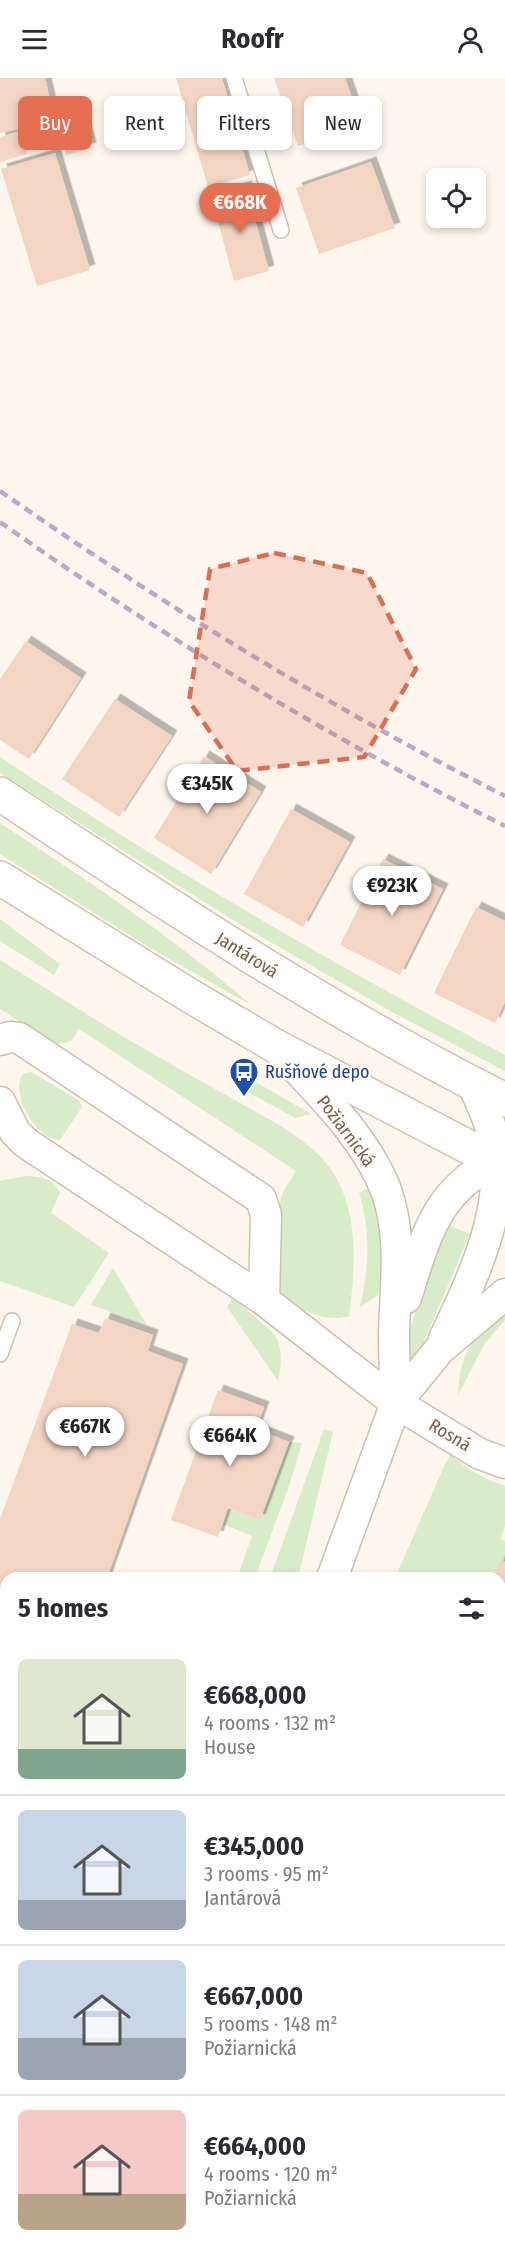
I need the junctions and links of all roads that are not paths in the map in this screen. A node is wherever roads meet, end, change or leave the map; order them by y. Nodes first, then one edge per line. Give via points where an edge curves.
1 (234, 78) edge
2 (281, 230) dead end
3 (0, 794) edge
4 (0, 878) edge
5 (0, 1040) edge
6 (278, 1047) junction
7 (473, 1084) junction
8 (505, 1100) edge
9 (2, 1114) edge
10 (502, 1162) edge
11 (505, 1294) edge
12 (264, 1300) junction
13 (12, 1321) dead end
14 (394, 1334) junction
15 (439, 1350) junction
16 (0, 1354) edge
17 (396, 1403) junction
18 (505, 1463) edge
19 (334, 1572) edge

1 - 2 lane
3 - 7 street, Jantárová via 329,1006
4 - 6 street
5 - 12 street via 18,1038 261,1199 266,1215
6 - 10 street
6 - 14 street, Požiarnická via 341,1118 371,1160 386,1191 396,1239
7 - 8 street, Jantárová
7 - 10 street
9 - 12 street, Rosná via 26,1143
10 - 14 street, Požiarnická via 471,1176 452,1192 437,1213
10 - 15 street via 488,1235
11 - 15 street, Požiarnická
12 - 17 street, Rosná
13 - 16 lane
14 - 17 street, Požiarnická
15 - 17 street, Požiarnická
17 - 18 street, Rosná via 480,1454
17 - 19 street, Požiarnická

